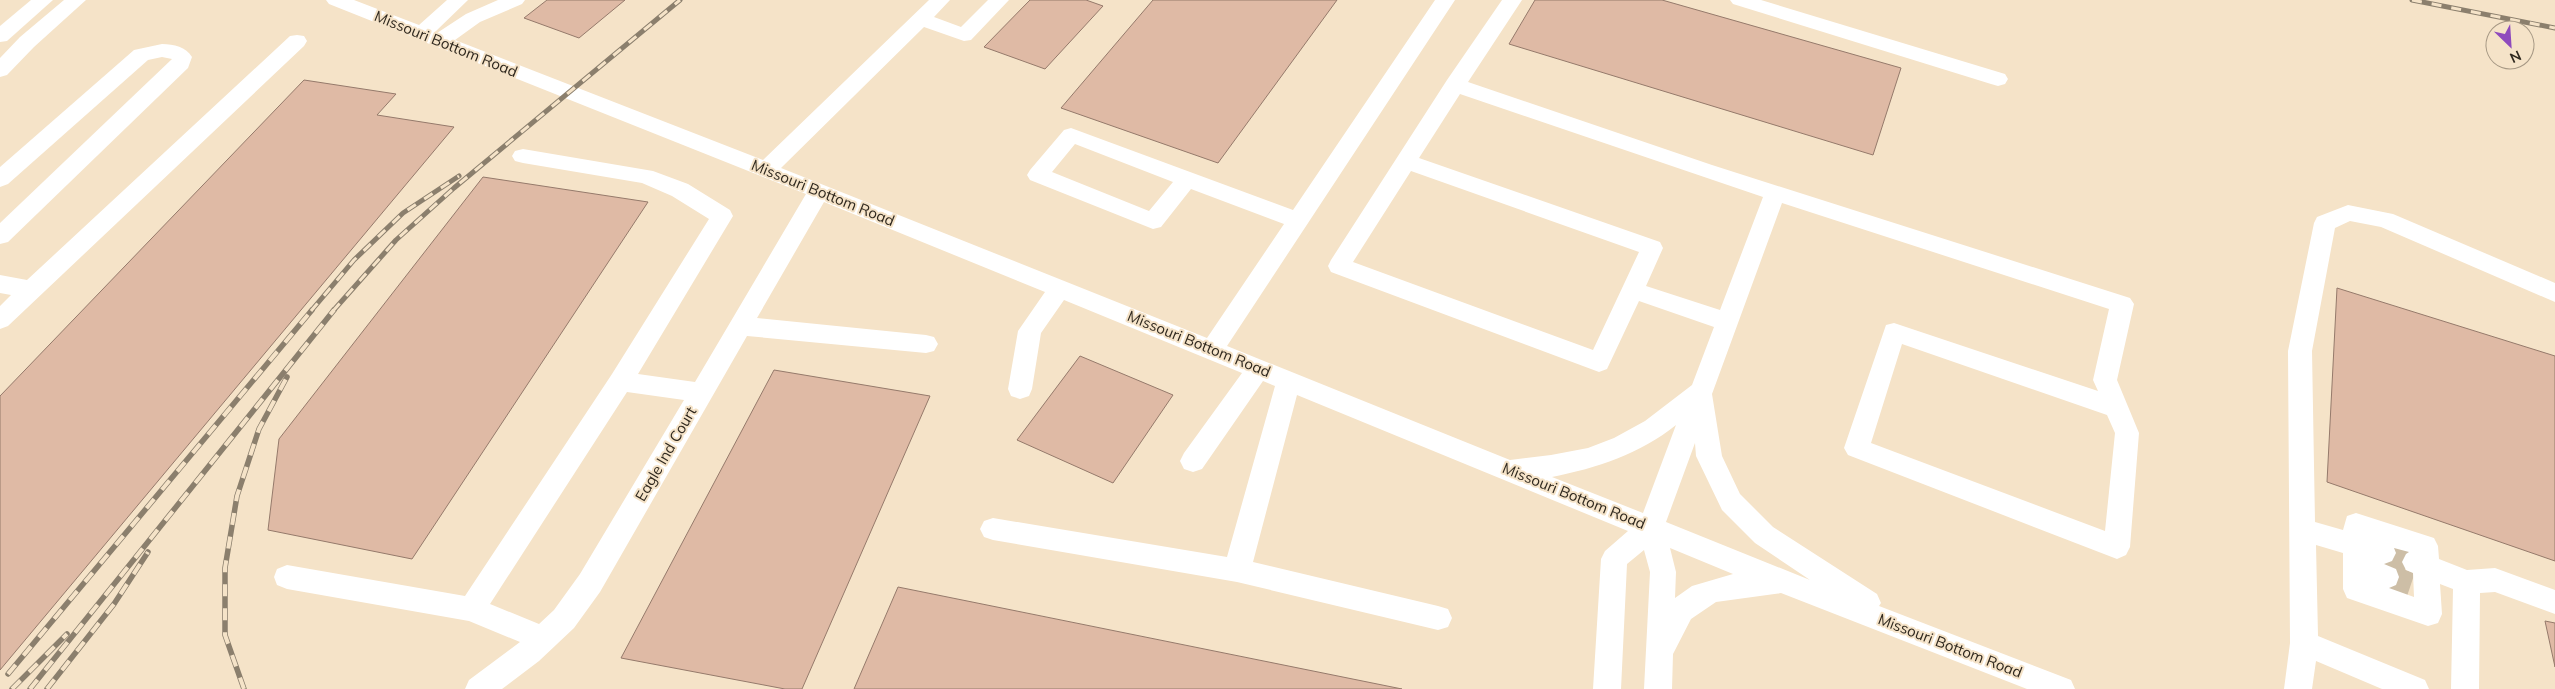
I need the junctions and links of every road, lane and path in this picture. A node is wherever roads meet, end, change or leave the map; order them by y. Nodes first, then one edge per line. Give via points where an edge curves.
1 (43, 0) edge
2 (76, 0) edge
3 (87, 0) edge
4 (336, 0) edge
5 (458, 0) edge
6 (515, 0) edge
7 (940, 0) edge
8 (999, 0) edge
9 (1445, 0) edge
10 (1512, 0) edge
11 (1740, 0) edge
12 (920, 19) junction
13 (40, 31) junction
14 (0, 36) edge
15 (430, 38) junction
16 (297, 41) dead end
17 (0, 70) edge
18 (1998, 79) dead end
19 (1454, 85) junction
20 (523, 156) dead end
21 (1406, 161) junction
22 (766, 170) junction
23 (0, 178) edge
24 (1187, 179) junction
25 (819, 190) junction
26 (1774, 193) junction
27 (1298, 220) junction
28 (0, 236) edge
29 (0, 284) edge
30 (1060, 288) junction
31 (31, 290) junction
32 (1632, 290) junction
33 (2555, 293) edge
34 (0, 320) edge
35 (1726, 322) junction
36 (740, 326) junction
37 (926, 344) dead end
38 (1212, 349) junction
39 (1259, 368) junction
40 (1289, 380) junction
41 (621, 381) junction
42 (1020, 389) dead end
43 (1700, 392) junction
44 (701, 393) junction
45 (2117, 408) junction
46 (1193, 461) dead end
47 (1509, 470) junction
48 (1651, 527) junction
49 (993, 529) dead end
50 (2302, 530) junction
51 (2357, 556) junction
52 (2385, 565) tunnel mouth
53 (1238, 570) junction
54 (287, 577) dead end
55 (2422, 577) junction
56 (2467, 582) junction
57 (1786, 583) junction
58 (2555, 602) edge
59 (471, 609) junction
60 (1438, 618) dead end
61 (1911, 630) junction
62 (543, 639) junction
63 (2304, 643) junction
64 (1659, 656) junction
65 (480, 689) edge
66 (1607, 689) edge
67 (1658, 689) edge
68 (2060, 689) edge
69 (2298, 689) edge
70 (2415, 689) edge
71 (2465, 689) edge

1 - 14 street
2 - 13 street
3 - 13 street
4 - 15 street, Missouri Bottom Road
5 - 15 street
6 - 15 street
7 - 12 street
8 - 12 street via 964,35
9 - 27 street
10 - 19 street
11 - 18 street
12 - 22 street
13 - 17 street
15 - 22 street, Missouri Bottom Road
16 - 31 street
19 - 21 street
19 - 26 street
20 - 41 street via 645,176 680,190 722,216
21 - 32 street via 1652,248
21 - 32 street via 1339,266 1599,362
22 - 25 street, Missouri Bottom Road
23 - 28 street via 141,55 152,50 178,53 182,57 180,63
24 - 24 street via 1071,135 1038,176 1153,221
24 - 27 street
25 - 30 street, Missouri Bottom Road
25 - 36 street, Eagle Ind Court
26 - 35 street
26 - 45 street via 2122,304 2105,380
27 - 38 street
29 - 31 street
30 - 38 street, Missouri Bottom Road
30 - 42 street via 1030,331
31 - 34 street
32 - 35 street
33 - 50 street via 2385,220 2348,213 2325,223 2300,351
35 - 43 street
36 - 37 street
36 - 44 street, Eagle Ind Court
38 - 39 street, Missouri Bottom Road
39 - 40 street, Missouri Bottom Road
39 - 46 street
40 - 47 street, Missouri Bottom Road
40 - 53 street
41 - 44 street
41 - 59 street
43 - 47 street via 1653,429 1609,451 1563,463
43 - 48 street
43 - 61 street via 1708,456 1731,502 1764,535
44 - 62 street, Eagle Ind Court via 590,583 564,620
45 - 45 street via 2127,433 2117,548 1857,448 1894,332
47 - 48 street, Missouri Bottom Road
48 - 57 street, Missouri Bottom Road
48 - 64 street via 1663,572
48 - 66 street via 1614,560
49 - 53 street
50 - 51 street
50 - 63 street
51 - 52 street
51 - 55 street via 2356,524 2425,546
51 - 55 street via 2357,589 2428,614
53 - 60 street
54 - 59 street
55 - 56 street
56 - 58 street via 2495,580
56 - 71 street
57 - 61 street, Missouri Bottom Road
57 - 64 street via 1737,584 1708,592 1680,610
59 - 62 street
61 - 68 street, Missouri Bottom Road
62 - 65 street, Eagle Ind Court
63 - 69 street
63 - 70 street
64 - 67 street

